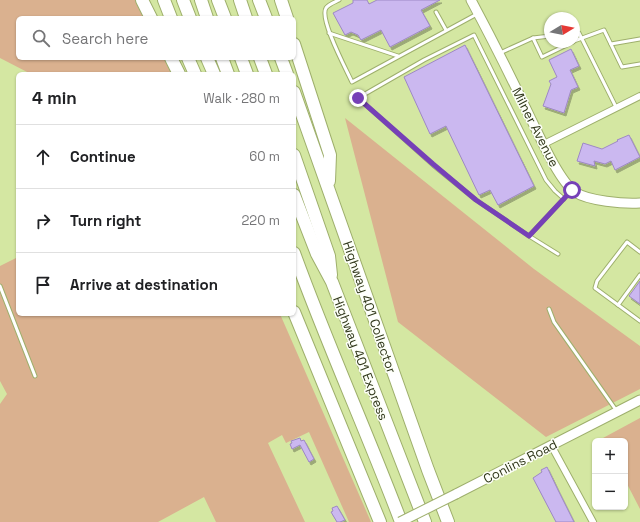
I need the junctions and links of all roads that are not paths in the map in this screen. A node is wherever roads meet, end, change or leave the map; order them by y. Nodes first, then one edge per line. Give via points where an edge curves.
1 (142, 0) edge
2 (164, 0) edge
3 (183, 0) edge
4 (201, 0) edge
5 (218, 0) edge
6 (240, 0) edge
7 (260, 0) edge
8 (281, 0) edge
9 (339, 0) edge
10 (471, 0) edge
11 (436, 12) dead end
12 (478, 13) junction
13 (150, 16) edge
14 (170, 16) edge
15 (189, 16) edge
16 (206, 16) edge
17 (224, 16) edge
18 (245, 16) edge
19 (265, 16) edge
20 (286, 16) edge
21 (446, 30) junction
22 (329, 33) junction
23 (580, 35) edge
24 (544, 37) edge
25 (533, 38) junction
26 (581, 38) junction
27 (640, 39) edge
28 (611, 44) junction
29 (561, 48) edge
30 (296, 50) edge
31 (499, 54) junction
32 (398, 56) junction
33 (172, 60) edge
34 (189, 60) edge
35 (208, 60) edge
36 (223, 60) edge
37 (242, 60) edge
38 (261, 60) edge
39 (282, 60) edge
40 (640, 64) edge
41 (178, 72) edge
42 (194, 72) edge
43 (213, 72) edge
44 (227, 72) edge
45 (246, 72) edge
46 (265, 72) edge
47 (286, 72) edge
48 (640, 96) edge
49 (296, 98) edge
50 (617, 108) junction
51 (544, 144) junction
52 (296, 161) edge
53 (572, 190) junction
54 (329, 191) junction
55 (564, 199) junction
56 (296, 200) edge
57 (640, 202) edge
58 (529, 236) junction
59 (640, 252) edge
60 (558, 254) dead end
61 (296, 258) edge
62 (296, 267) edge
63 (640, 275) edge
64 (332, 282) junction
65 (0, 286) edge
66 (618, 305) junction
67 (549, 309) dead end
68 (296, 316) edge
69 (318, 318) junction
70 (640, 321) edge
71 (35, 376) dead end
72 (640, 400) edge
73 (617, 412) junction
74 (551, 445) junction
75 (380, 522) edge
76 (401, 522) edge
77 (425, 522) edge
78 (448, 522) edge
79 (593, 522) edge

1 - 13 highway
2 - 14 highway
3 - 15 highway
4 - 16 highway
5 - 17 highway
6 - 18 highway
7 - 19 highway
8 - 20 highway
9 - 22 lane via 326,9 324,14
10 - 12 street, Milner Avenue
11 - 21 lane
12 - 21 lane
12 - 31 street, Milner Avenue
21 - 32 lane
22 - 32 lane
22 - 32 lane via 352,82
23 - 26 lane
24 - 25 lane
25 - 29 lane via 542,57
25 - 31 lane
26 - 28 lane via 604,30
26 - 50 lane
27 - 28 lane
28 - 40 lane via 622,67
30 - 54 highway via 330,155
31 - 51 street, Milner Avenue
33 - 41 highway
34 - 42 highway
35 - 43 highway
36 - 44 highway
37 - 45 highway
38 - 46 highway
39 - 47 highway
48 - 50 street
49 - 54 highway, Highway 401 Collector
50 - 51 street
51 - 53 street, Milner Avenue
52 - 64 highway via 329,256
53 - 55 lane
53 - 57 street via 595,199
54 - 78 highway, Highway 401 Collector
55 - 58 lane
55 - 58 lane via 546,180 474,35 358,98 476,200
56 - 64 highway, Highway 401 Express via 317,254
58 - 60 lane
59 - 66 lane via 627,242 597,281 595,288
61 - 69 highway, Highway 401 Express
62 - 69 highway
63 - 66 lane
64 - 77 highway, Highway 401 Express
65 - 71 lane
66 - 70 lane
67 - 73 lane via 554,322
68 - 75 highway
69 - 76 highway, Highway 401 Express
72 - 73 street, Conlins Road
73 - 74 street, Conlins Road
74 - 76 street, Conlins Road, bridge
74 - 79 street

